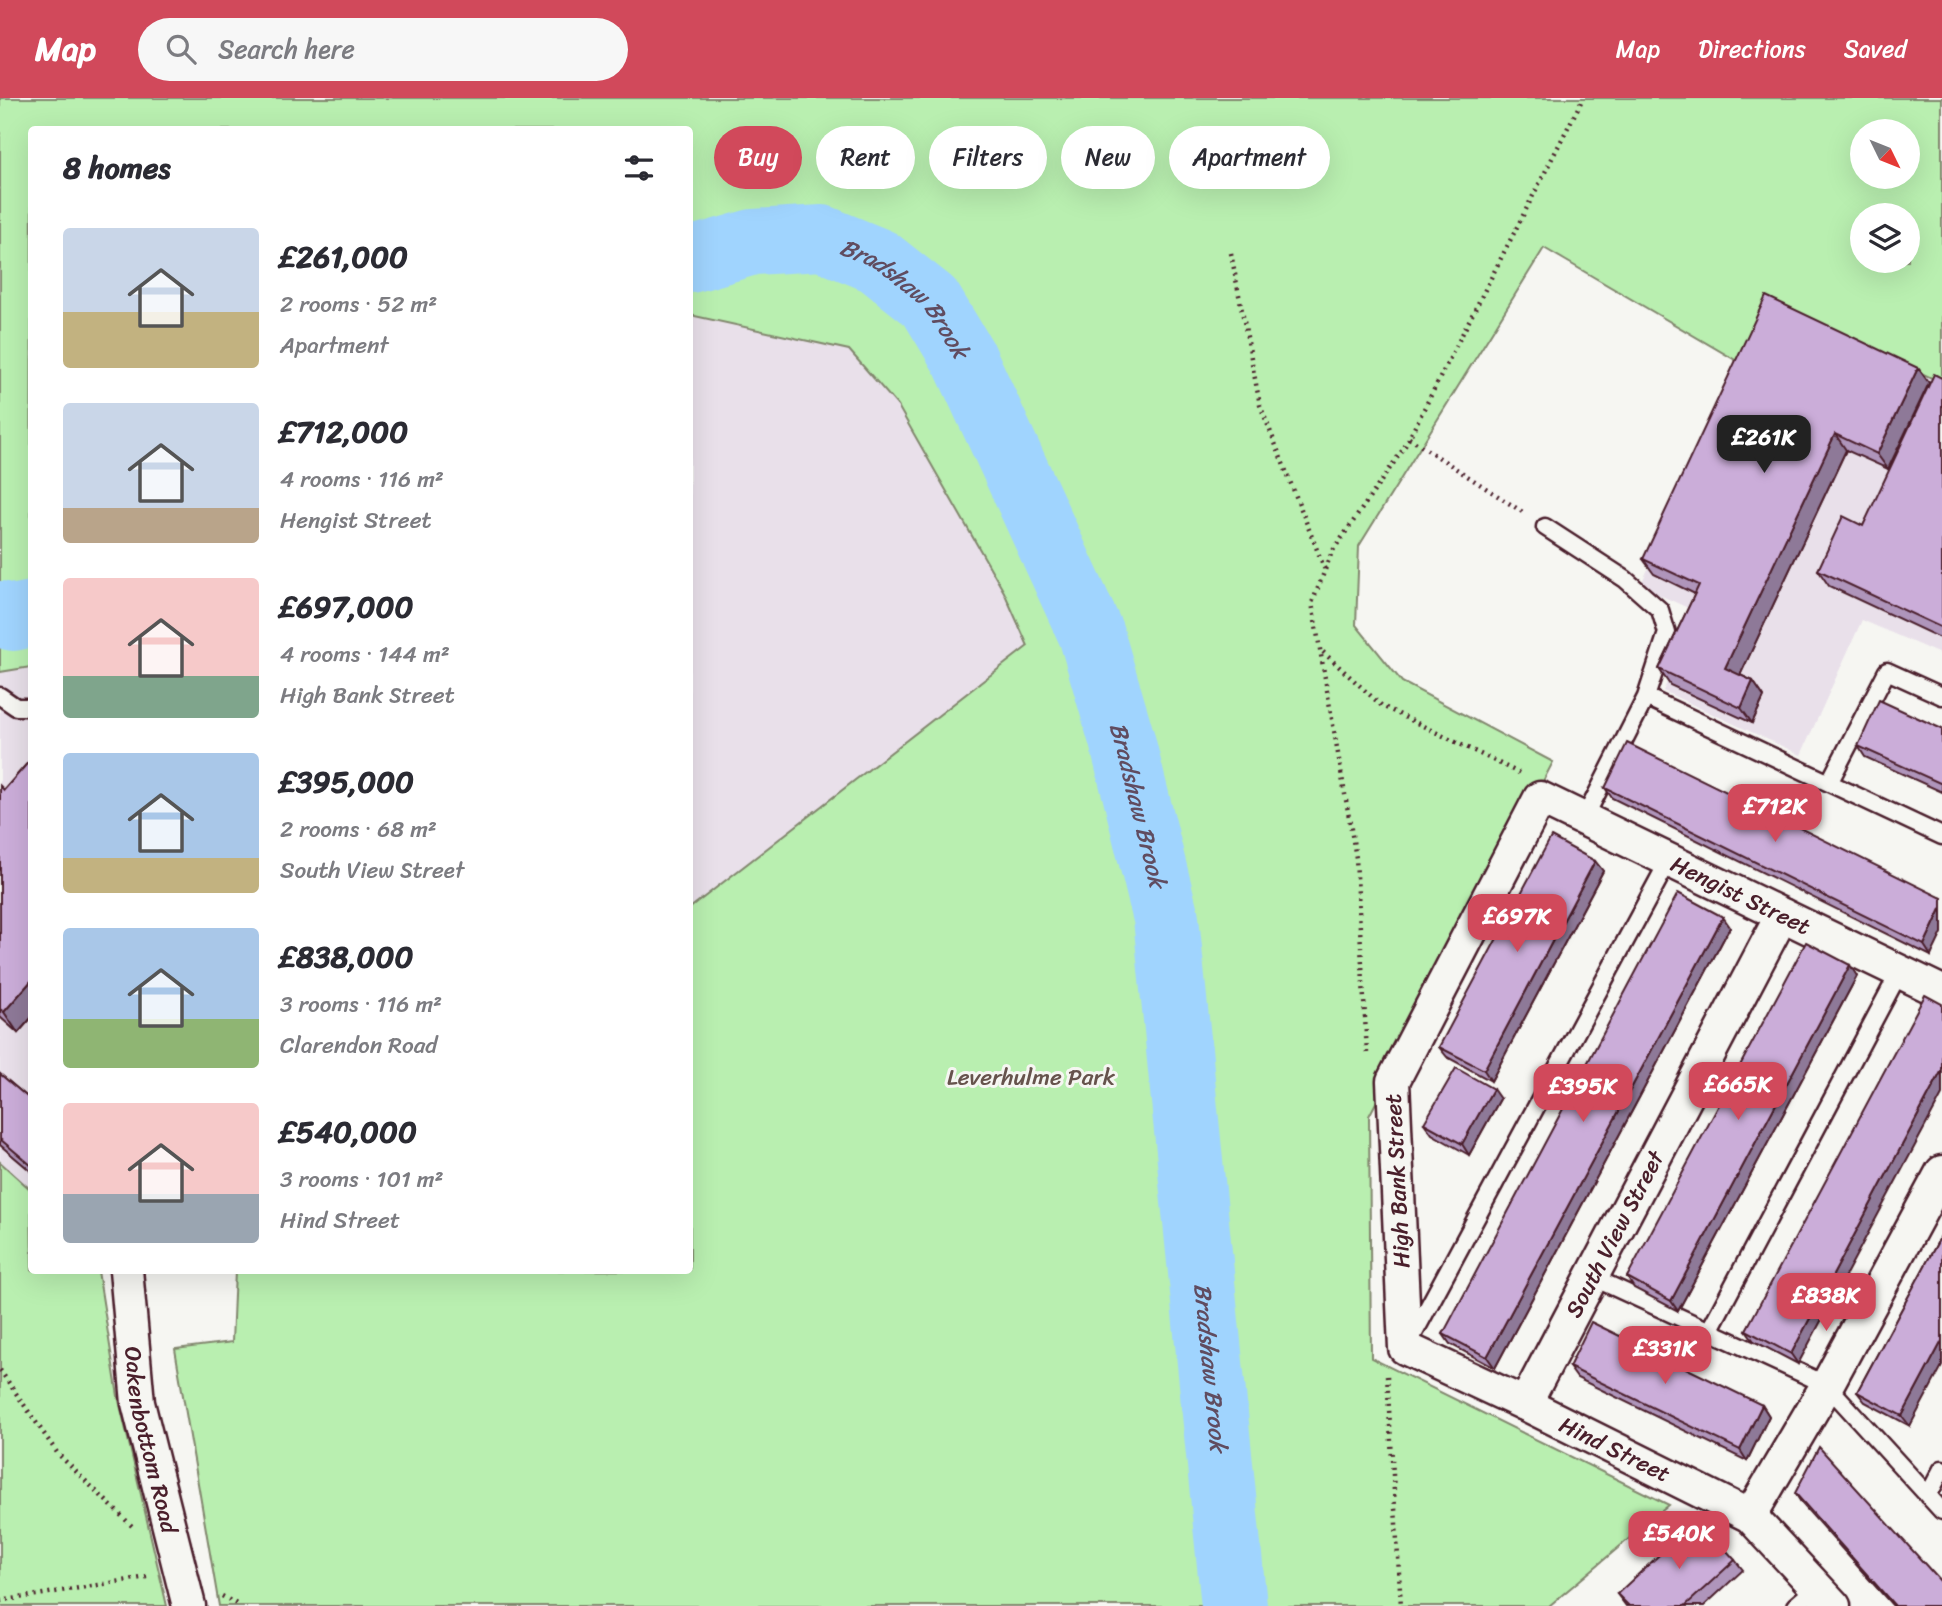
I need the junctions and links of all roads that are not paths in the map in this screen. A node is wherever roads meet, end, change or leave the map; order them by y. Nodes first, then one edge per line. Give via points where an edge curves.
1 (1545, 527) road end
2 (0, 696) edge
3 (1942, 696) edge
4 (1646, 697) junction
5 (28, 707) edge
6 (1829, 783) junction
7 (1540, 798) joint
8 (1584, 819) junction
9 (1942, 836) edge
10 (1669, 860) junction
11 (1782, 915) junction
12 (1899, 971) junction
13 (1939, 984) edge
14 (1942, 1172) edge
15 (126, 1274) edge
16 (1592, 1277) junction
17 (1709, 1331) junction
18 (1405, 1348) junction
19 (1827, 1385) junction
20 (1525, 1404) junction
21 (1942, 1469) edge
22 (1928, 1496) junction
23 (1942, 1511) edge
24 (1751, 1516) junction
25 (1815, 1600) edge
26 (188, 1606) edge

1 - 4 lane via 1625,579 1660,610 1667,633
2 - 5 lane via 16,707
3 - 6 lane via 1887,671
4 - 6 lane
4 - 8 lane
6 - 9 lane
7 - 8 street, Hengist Street
7 - 18 street, High Bank Street via 1392,1081
8 - 10 street, Hengist Street
10 - 11 street, Hengist Street
10 - 18 lane
11 - 12 street, Hengist Street
11 - 16 street, South View Street
12 - 13 street, Hengist Street
12 - 17 lane
14 - 19 street
15 - 26 street, Oakenbottom Road via 138,1403
16 - 17 lane
16 - 20 street, South View Street
17 - 19 lane
18 - 20 street, Hind Street
19 - 22 lane
19 - 24 street
20 - 24 street, Hind Street
21 - 22 lane
22 - 23 lane
24 - 25 street, Hind Street

